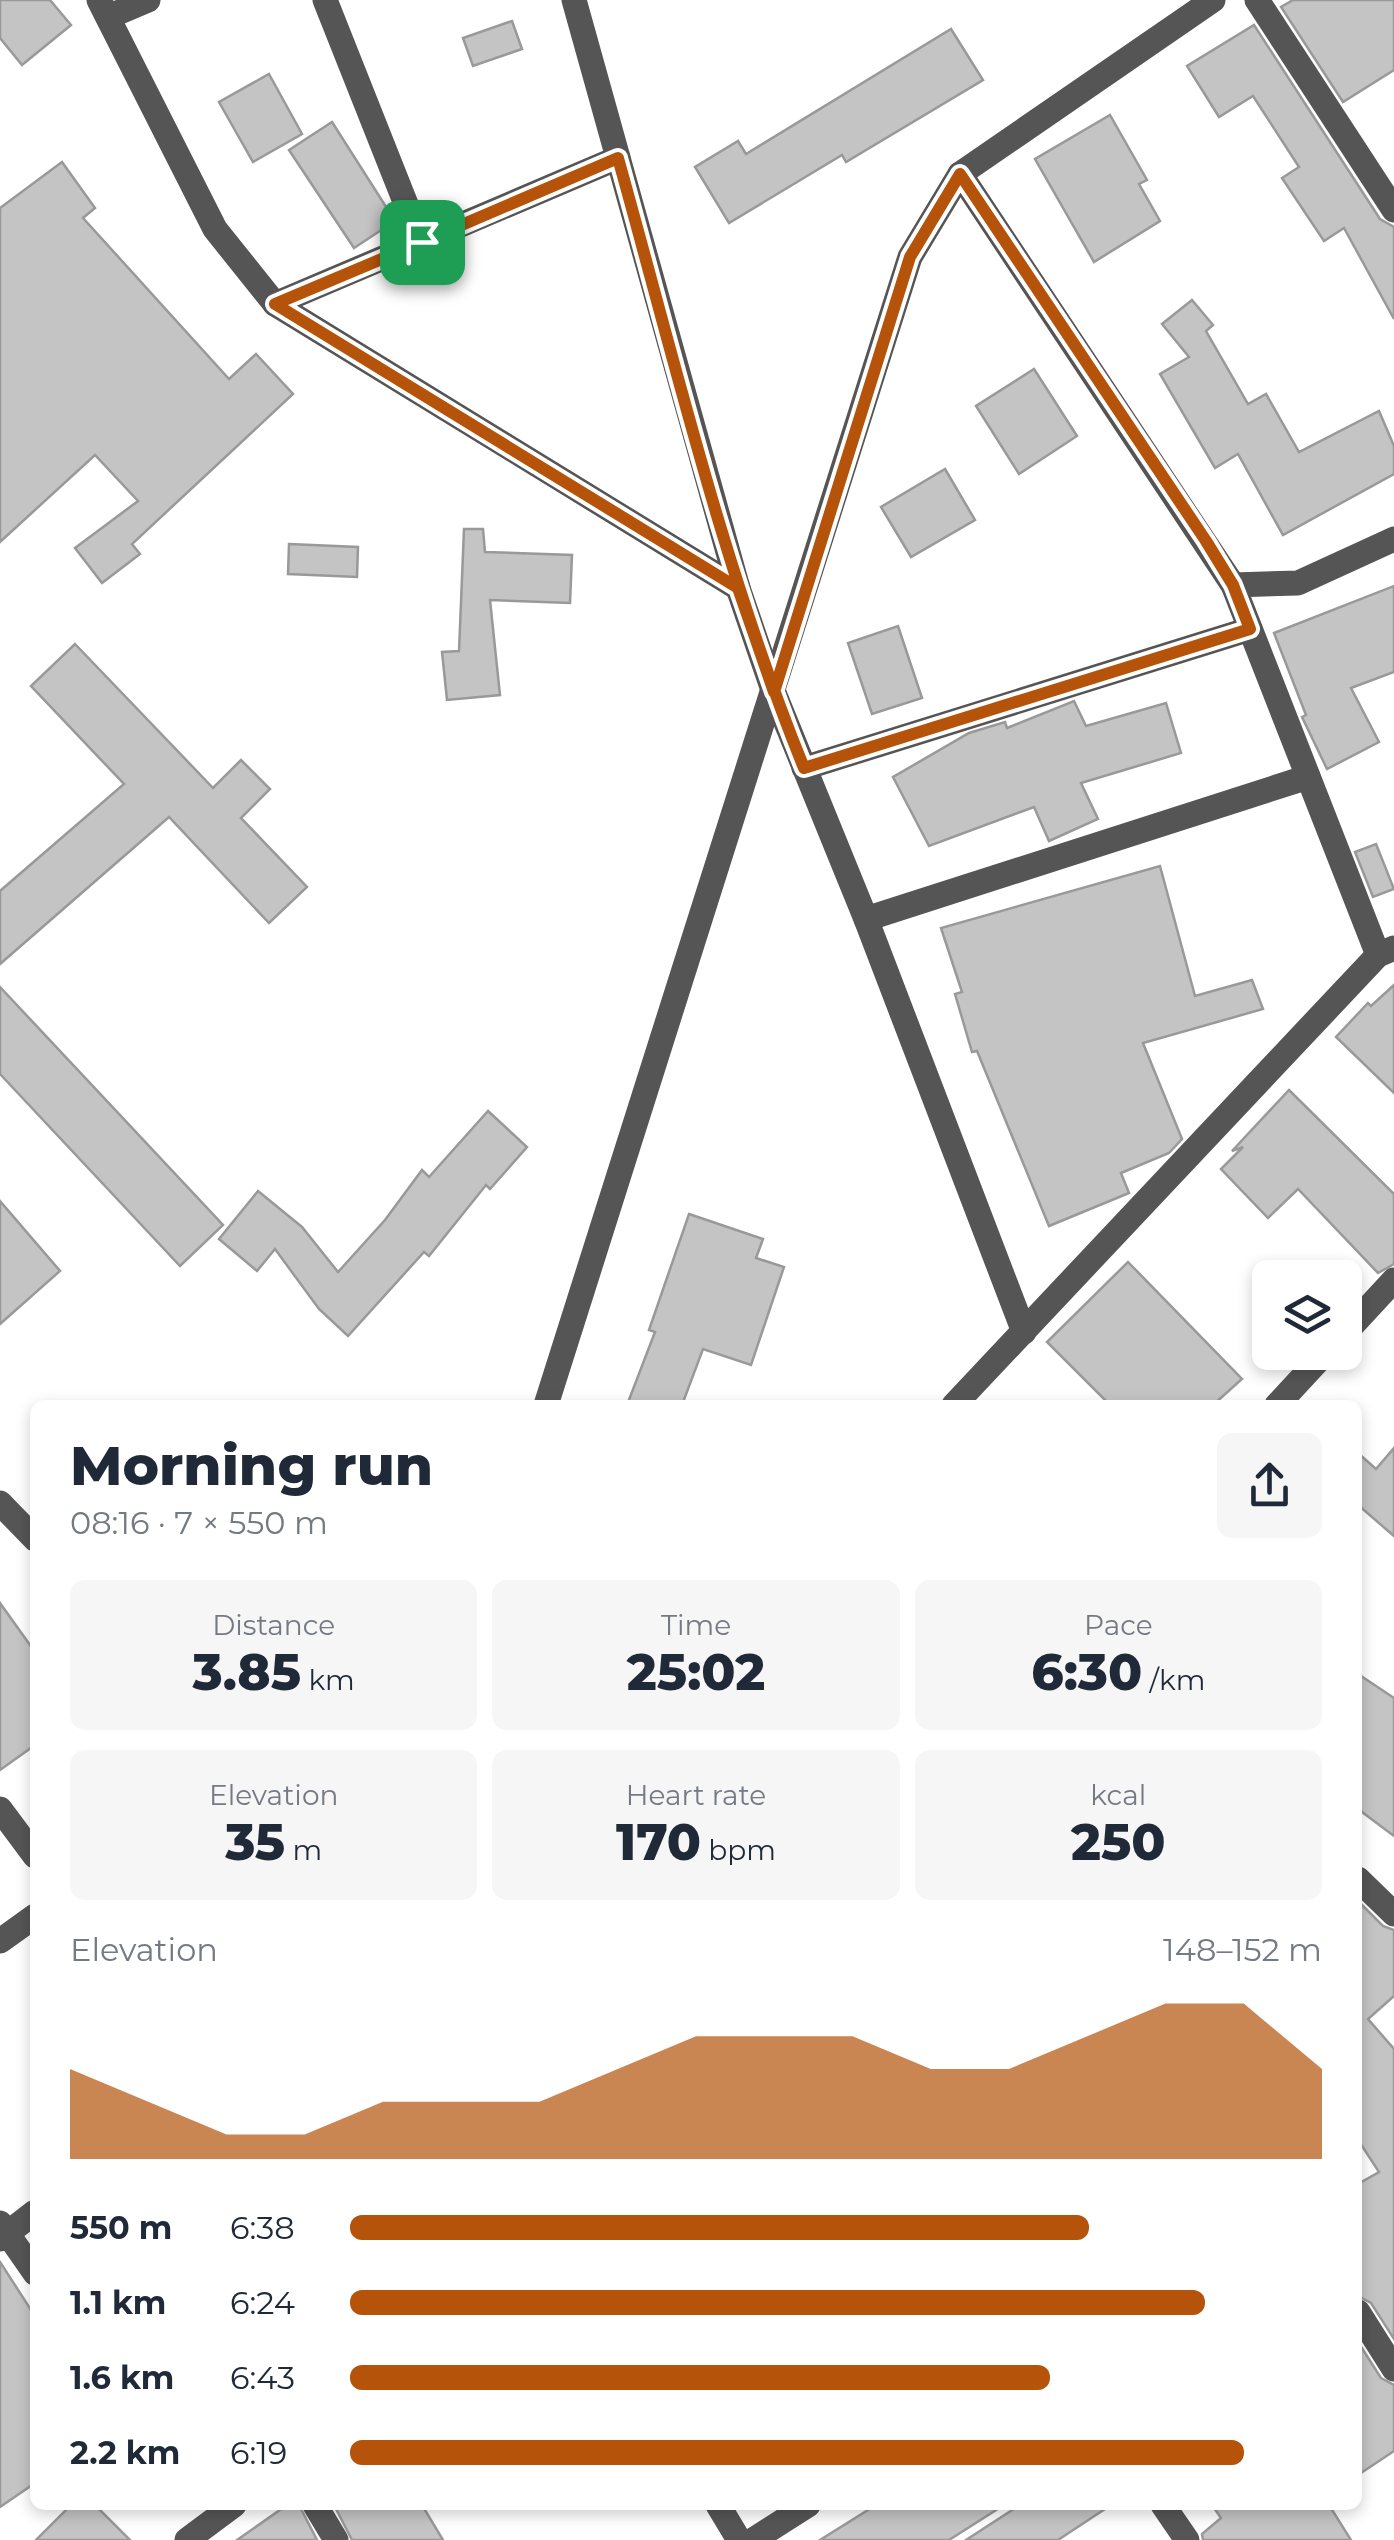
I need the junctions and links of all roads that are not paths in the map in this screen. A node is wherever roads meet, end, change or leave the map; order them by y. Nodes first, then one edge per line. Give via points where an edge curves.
1 (148, 0) edge
2 (325, 0) edge
3 (574, 0) edge
4 (1212, 0) edge
5 (1257, 0) edge
6 (103, 9) edge
7 (618, 158) junction
8 (960, 174) junction
9 (1394, 210) edge
10 (422, 242) junction
11 (275, 304) junction
12 (1394, 539) edge
13 (1233, 585) junction
14 (738, 588) junction
15 (1250, 629) junction
16 (774, 692) junction
17 (804, 768) junction
18 (1308, 777) junction
19 (866, 919) junction
20 (1386, 952) edge
21 (1394, 1280) edge
22 (1362, 1314) edge
23 (1024, 1332) junction
24 (1309, 1370) edge
25 (548, 1400) edge
26 (959, 1400) edge
27 (1282, 1400) edge
28 (0, 1503) edge
29 (30, 1534) edge
30 (0, 1809) edge
31 (30, 1849) edge
32 (1362, 1883) edge
33 (1394, 1914) edge
34 (30, 1920) edge
35 (0, 1941) edge
36 (30, 2215) edge
37 (3, 2232) edge
38 (30, 2266) edge
39 (1362, 2318) edge
40 (1394, 2368) edge
41 (318, 2510) edge
42 (721, 2510) edge
43 (800, 2510) edge
44 (1166, 2510) edge
45 (202, 2514) edge
46 (187, 2540) edge
47 (336, 2540) edge
48 (739, 2540) edge
49 (753, 2540) edge
50 (1187, 2540) edge

1 - 6 street
2 - 10 street
3 - 7 street
4 - 8 street
5 - 9 street
6 - 11 street via 215,229
7 - 10 street
7 - 14 street
8 - 13 street
8 - 16 street via 910,257
10 - 11 street
11 - 14 street
12 - 13 street via 1298,583
13 - 15 street
14 - 16 street
15 - 17 street
15 - 18 street
16 - 17 street
16 - 25 street
17 - 19 street
18 - 19 street
18 - 20 street
19 - 23 street
20 - 23 street
21 - 22 street
23 - 26 street
24 - 27 street
28 - 29 street
30 - 31 street
32 - 33 street
34 - 35 street
36 - 37 street
37 - 38 street
39 - 40 street
41 - 47 street
42 - 48 street
43 - 49 street
44 - 50 street
45 - 46 street

